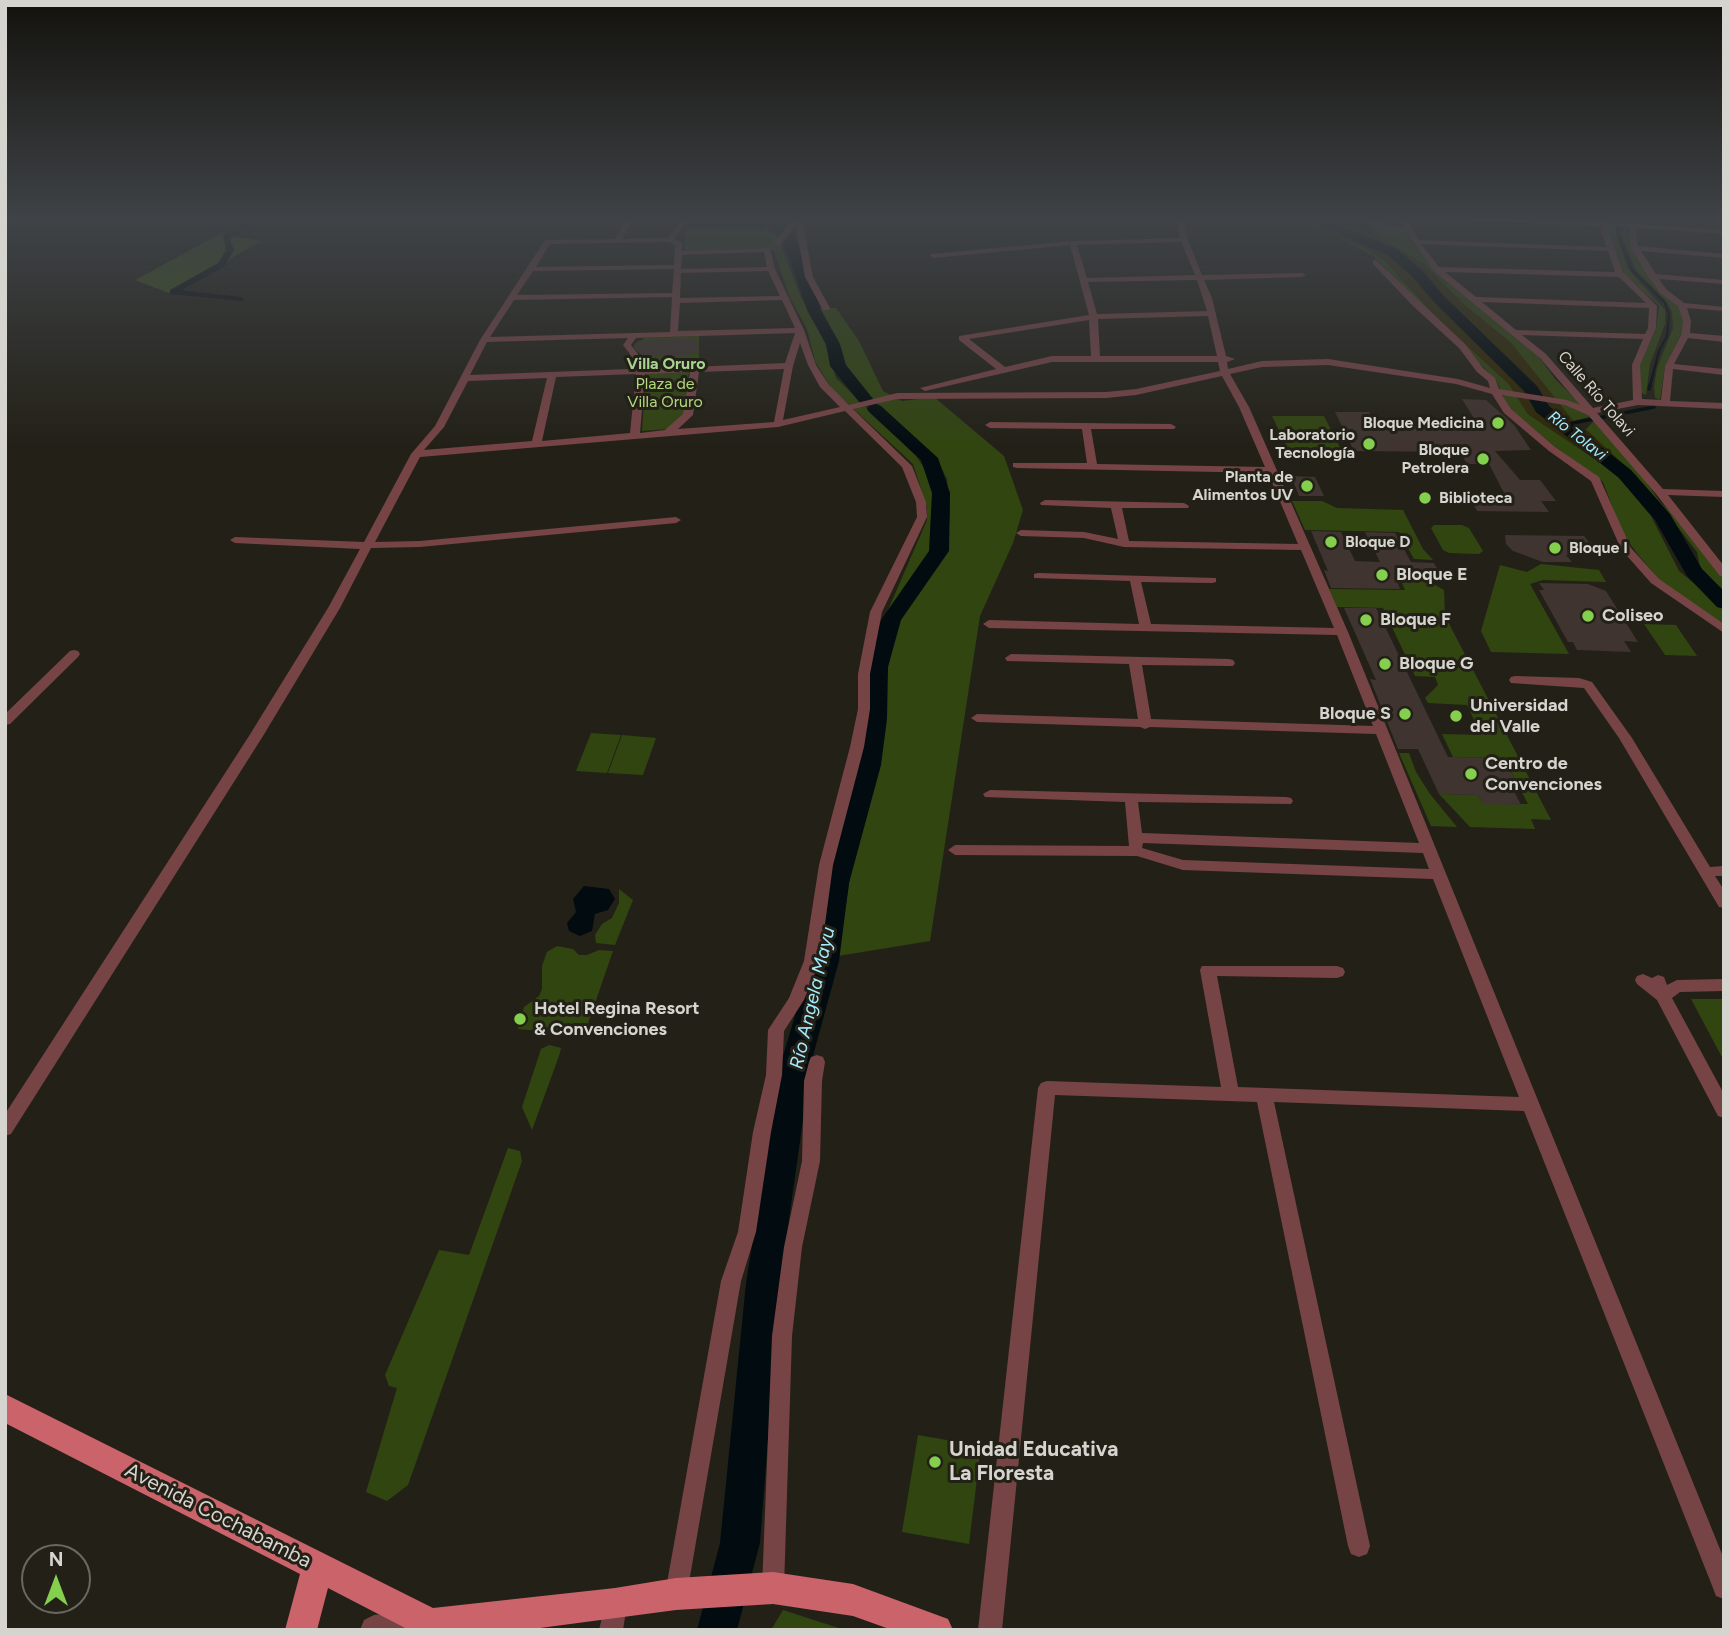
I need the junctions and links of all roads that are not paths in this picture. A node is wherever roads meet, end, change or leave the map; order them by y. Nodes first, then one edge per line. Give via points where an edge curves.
1 (512, 295) edge
2 (819, 295) edge
3 (1088, 295) edge
4 (1205, 295) edge
5 (1408, 295) edge
6 (1467, 295) edge
7 (1642, 295) edge
8 (1670, 295) edge
9 (510, 298) junction
10 (676, 298) junction
11 (785, 298) joint
12 (1471, 299) junction
13 (1682, 305) junction
14 (1653, 306) junction
15 (826, 308) dead end
16 (1724, 309) edge
17 (1211, 313) junction
18 (1093, 317) junction
19 (800, 330) junction
20 (1513, 331) junction
21 (674, 334) junction
22 (634, 335) junction
23 (1685, 335) junction
24 (1647, 337) junction
25 (1724, 339) edge
26 (484, 340) junction
27 (1096, 359) junction
28 (1225, 365) junction
29 (789, 366) junction
30 (1669, 366) junction
31 (695, 369) junction
32 (1003, 370) junction
33 (641, 371) junction
34 (1724, 372) edge
35 (552, 374) junction
36 (464, 378) junction
37 (1495, 391) junction
38 (897, 396) junction
39 (1638, 402) junction
40 (1665, 404) junction
41 (1724, 406) edge
42 (850, 409) junction
43 (1589, 411) junction
44 (778, 424) junction
45 (990, 425) dead end
46 (1086, 426) junction
47 (1171, 427) dead end
48 (668, 433) junction
49 (635, 436) junction
50 (536, 444) junction
51 (416, 454) junction
52 (1017, 465) dead end
53 (1093, 467) junction
54 (1271, 470) junction
55 (1660, 492) junction
56 (1724, 494) edge
57 (1045, 503) dead end
58 (1116, 504) junction
59 (1184, 506) dead end
60 (676, 520) dead end
61 (1021, 533) dead end
62 (235, 540) dead end
63 (1124, 544) junction
64 (365, 545) junction
65 (1305, 547) junction
66 (1724, 573) edge
67 (1038, 576) dead end
68 (1135, 578) junction
69 (1212, 580) dead end
70 (989, 624) dead end
71 (1146, 627) junction
72 (1724, 630) edge
73 (1342, 632) junction
74 (74, 654) dead end
75 (1011, 658) dead end
76 (1135, 661) junction
77 (1228, 663) dead end
78 (1515, 680) dead end
79 (977, 718) dead end
80 (5, 721) edge
81 (1144, 725) junction
82 (1380, 730) junction
83 (990, 794) dead end
84 (1130, 797) junction
85 (1286, 801) dead end
86 (1136, 845) junction
87 (1428, 848) junction
88 (955, 850) dead end
89 (1724, 871) edge
90 (1706, 872) junction
91 (1439, 874) junction
92 (1724, 902) edge
93 (1337, 972) dead end
94 (1724, 985) edge
95 (817, 1062) dead end
96 (1231, 1094) junction
97 (1264, 1095) junction
98 (1530, 1104) junction
99 (1724, 1111) edge
100 (5, 1129) edge
101 (5, 1408) edge
102 (1359, 1546) dead end
103 (318, 1566) junction
104 (747, 1588) junction
105 (1724, 1588) edge
106 (676, 1594) junction
107 (613, 1617) edge
108 (430, 1624) junction
109 (301, 1630) edge
110 (374, 1630) edge
111 (937, 1630) edge
112 (990, 1630) edge

1 - 9 street
2 - 15 street
3 - 18 street
4 - 17 street
5 - 37 street via 1462,346 1492,380
6 - 12 street, Calle Río Tolavi
7 - 14 street
8 - 13 street
9 - 10 street
9 - 26 street
10 - 11 street
10 - 21 street
11 - 19 street
12 - 14 street
12 - 20 street, Calle Río Tolavi
13 - 16 street
13 - 23 street
14 - 24 street
17 - 18 street
17 - 28 street
18 - 27 street
18 - 32 street via 962,338
19 - 21 street
19 - 29 street
19 - 42 street via 806,354 825,387
20 - 24 street
20 - 43 street, Calle Río Tolavi via 1543,356
21 - 22 street
22 - 26 street
22 - 33 street via 627,345 634,354 634,368
23 - 25 street
23 - 30 street
24 - 39 street via 1636,365
26 - 36 street
27 - 28 street
27 - 32 street via 1052,359
28 - 37 street via 1328,362
28 - 38 street via 1136,392 1106,395
28 - 54 street
29 - 31 street
29 - 44 street
30 - 34 street
30 - 40 street
31 - 33 street
31 - 48 street via 688,415
32 - 38 street
33 - 35 street
33 - 49 street
35 - 36 street
35 - 50 street
36 - 51 street via 439,427
37 - 43 street
37 - 72 street via 1507,411 1595,479 1626,549 1655,581
38 - 42 street
39 - 40 street
39 - 43 street
40 - 41 street
42 - 44 street
42 - 106 street via 907,466 922,517 876,612 864,674 864,709 825,865 812,961 796,1000 776,1030 774,1074 747,1232 731,1281
43 - 55 street, Calle Río Tolavi
44 - 48 street
45 - 46 street
46 - 47 street
46 - 53 street
48 - 49 street
49 - 50 street
50 - 51 street
51 - 64 street
52 - 53 street
53 - 54 street
54 - 65 street
55 - 56 street
55 - 66 street, Calle Río Tolavi
57 - 58 street
58 - 59 street
58 - 63 street
60 - 64 street
61 - 63 street via 1084,535
62 - 64 street
63 - 65 street
64 - 100 street via 334,608 263,724
65 - 73 street
67 - 68 street
68 - 69 street
68 - 71 street
70 - 71 street
71 - 73 street
73 - 82 street
74 - 80 street
75 - 76 street
76 - 77 street
76 - 81 street
78 - 90 street via 1588,685
79 - 81 street
81 - 82 street
82 - 87 street
83 - 84 street
84 - 85 street
84 - 86 street
86 - 87 street
86 - 88 street
86 - 91 street via 1184,865
87 - 91 street
89 - 90 street
90 - 92 street
91 - 98 street
93 - 96 street via 1208,970
94 - 99 street via 1655,986
95 - 104 street via 811,1161 793,1247
96 - 97 street
96 - 112 street via 1047,1088
97 - 98 street
97 - 102 street
98 - 105 street
101 - 103 main road, Avenida Cochabamba
103 - 108 main road, Avenida Cochabamba
103 - 109 main road
104 - 106 main road
104 - 111 main road via 853,1600
106 - 107 main road
107 - 108 main road
108 - 110 street

